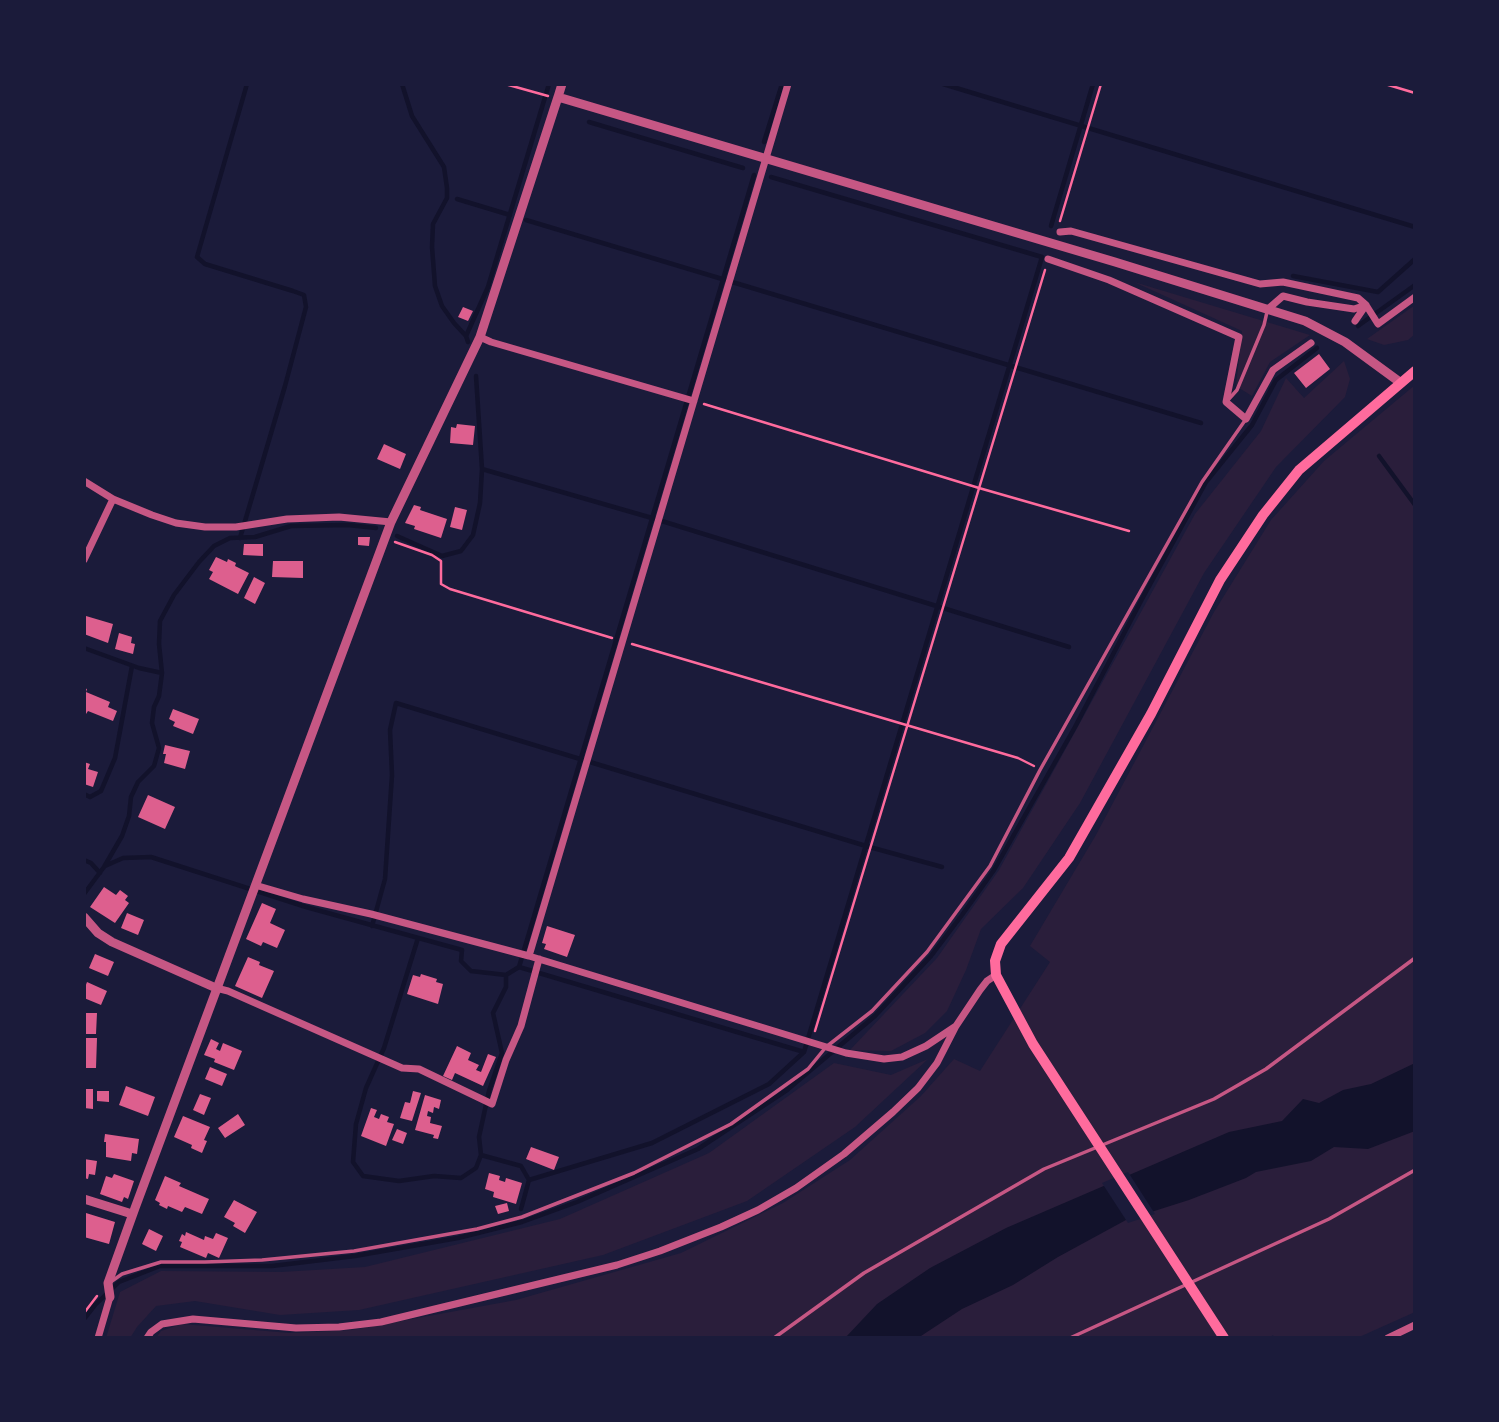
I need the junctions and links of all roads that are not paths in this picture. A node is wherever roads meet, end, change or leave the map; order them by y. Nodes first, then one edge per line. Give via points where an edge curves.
1 (562, 84) edge
2 (788, 84) edge
3 (553, 97) junction
4 (765, 159) junction
5 (1060, 232) road end
6 (1048, 259) road end
7 (1415, 296) edge
8 (1367, 308) junction
9 (1268, 309) junction
10 (1354, 321) dead end
11 (480, 337) junction
12 (1311, 343) dead end
13 (1415, 371) edge
14 (1401, 383) junction
15 (694, 401) junction
16 (1226, 402) junction
17 (1246, 419) junction
18 (84, 481) edge
19 (113, 499) junction
20 (391, 522) junction
21 (84, 560) edge
22 (255, 885) junction
23 (84, 917) edge
24 (529, 956) junction
25 (1415, 958) edge
26 (538, 963) junction
27 (996, 975) junction
28 (216, 988) junction
29 (956, 1026) junction
30 (826, 1047) junction
31 (1415, 1170) edge
32 (84, 1199) edge
33 (132, 1214) junction
34 (108, 1283) junction
35 (110, 1297) joint
36 (1415, 1325) edge
37 (98, 1338) edge
38 (148, 1338) edge
39 (774, 1338) edge
40 (1070, 1338) edge
41 (1224, 1338) edge
42 (1388, 1338) edge

1 - 3 street
2 - 4 street
3 - 4 street
3 - 11 street
4 - 9 street
4 - 15 street
5 - 8 street via 1071,231 1260,284 1283,282 1358,298
6 - 16 street via 1109,280 1239,337
7 - 8 street via 1378,324
8 - 9 street via 1283,296
8 - 10 street
9 - 14 street via 1305,321 1345,342
9 - 16 lane via 1237,390
11 - 15 street
11 - 20 street
12 - 17 street via 1273,370
13 - 14 main road
14 - 27 main road via 1299,470 1263,515 1220,580 1069,858 1002,944 995,961
15 - 24 street
16 - 17 street
17 - 30 lane via 1202,482 989,866 927,952 872,1012
18 - 19 street
19 - 20 street via 176,523 205,527 339,517
19 - 21 street
20 - 22 street
22 - 24 street
22 - 28 street
23 - 28 street via 113,942
24 - 26 street
25 - 39 lane via 1256,1075 1214,1099 1044,1169 864,1273
26 - 28 street via 492,1104 419,1069 402,1068
26 - 30 street
27 - 29 street
27 - 41 main road via 1033,1044
28 - 33 street
29 - 30 street via 901,1057 884,1059
29 - 38 street via 918,1087 844,1154 758,1210 660,1251 381,1322 296,1328 193,1319 162,1324
30 - 34 lane via 807,1069 731,1124 634,1173 522,1217 354,1251 262,1260 161,1262
31 - 40 lane via 1329,1219
32 - 33 street
33 - 34 street
34 - 35 street
35 - 37 street
36 - 42 street

